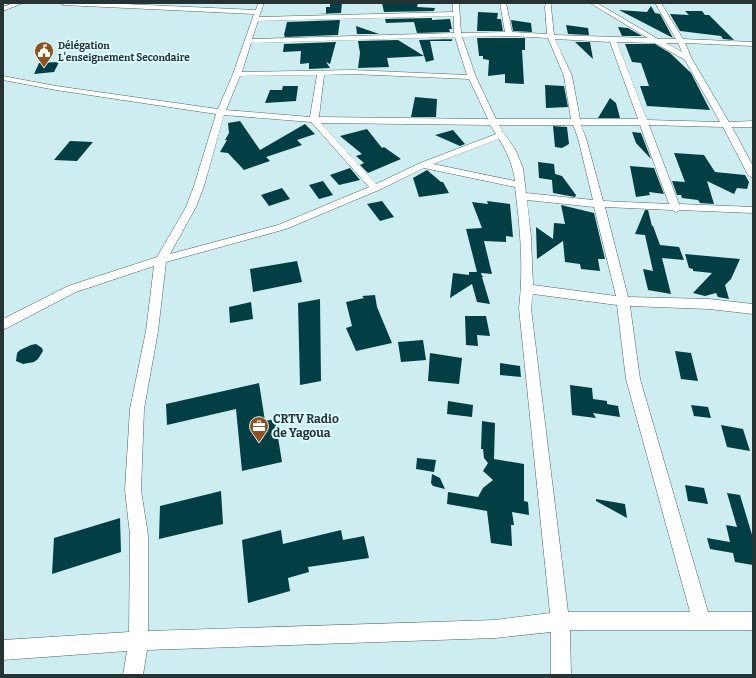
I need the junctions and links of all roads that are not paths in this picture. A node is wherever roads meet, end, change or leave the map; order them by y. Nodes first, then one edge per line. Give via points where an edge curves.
1 (20, 3) edge
2 (63, 3) edge
3 (503, 3) edge
4 (549, 3) edge
5 (594, 3) edge
6 (658, 3) edge
7 (3, 9) edge
8 (456, 9) edge
9 (258, 12) edge
10 (509, 34) junction
11 (458, 36) junction
12 (551, 37) junction
13 (613, 40) junction
14 (655, 40) junction
15 (247, 41) junction
16 (681, 41) junction
17 (753, 44) edge
18 (688, 59) junction
19 (322, 72) junction
20 (237, 74) junction
21 (472, 77) junction
22 (3, 78) edge
23 (222, 112) junction
24 (314, 120) junction
25 (493, 122) junction
26 (576, 122) junction
27 (644, 122) junction
28 (753, 124) edge
29 (726, 125) junction
30 (501, 135) junction
31 (422, 165) junction
32 (753, 175) edge
33 (375, 188) junction
34 (521, 191) junction
35 (598, 204) junction
36 (676, 208) junction
37 (753, 210) edge
38 (161, 260) junction
39 (527, 289) junction
40 (623, 301) junction
41 (753, 309) edge
42 (3, 325) edge
43 (560, 621) junction
44 (753, 621) edge
45 (702, 622) junction
46 (139, 641) junction
47 (3, 650) edge
48 (133, 675) edge
49 (561, 675) edge

1 - 7 street
2 - 9 street
3 - 10 street
4 - 12 street
5 - 14 street
6 - 16 street
8 - 9 street
8 - 11 street
9 - 15 street
10 - 11 street
10 - 12 street
11 - 15 street
11 - 21 street
12 - 13 street
12 - 26 street via 568,76
13 - 14 street
13 - 27 street
14 - 16 street
14 - 18 street
15 - 20 street
16 - 17 street
16 - 18 street
18 - 29 street
19 - 20 street
19 - 21 street
19 - 24 street
20 - 23 street
21 - 25 street
22 - 23 street
23 - 24 street
23 - 38 street via 200,186
24 - 25 street
24 - 33 street
25 - 26 street
25 - 30 street
26 - 27 street
26 - 35 street
27 - 29 street
27 - 36 street
28 - 29 street
29 - 32 street
30 - 31 street
30 - 34 street via 518,168
31 - 33 street
31 - 34 street
33 - 38 street via 282,227
34 - 35 street
34 - 39 street via 526,237
35 - 36 street
35 - 40 street
36 - 37 street
38 - 42 street via 72,289
38 - 46 street via 152,331 137,410 133,490 139,535
39 - 40 street
39 - 43 street via 525,308 534,405
40 - 41 street via 709,304
40 - 45 street via 633,379
43 - 45 street
43 - 46 street via 495,629
43 - 49 street
44 - 45 street
46 - 47 street
46 - 48 street

